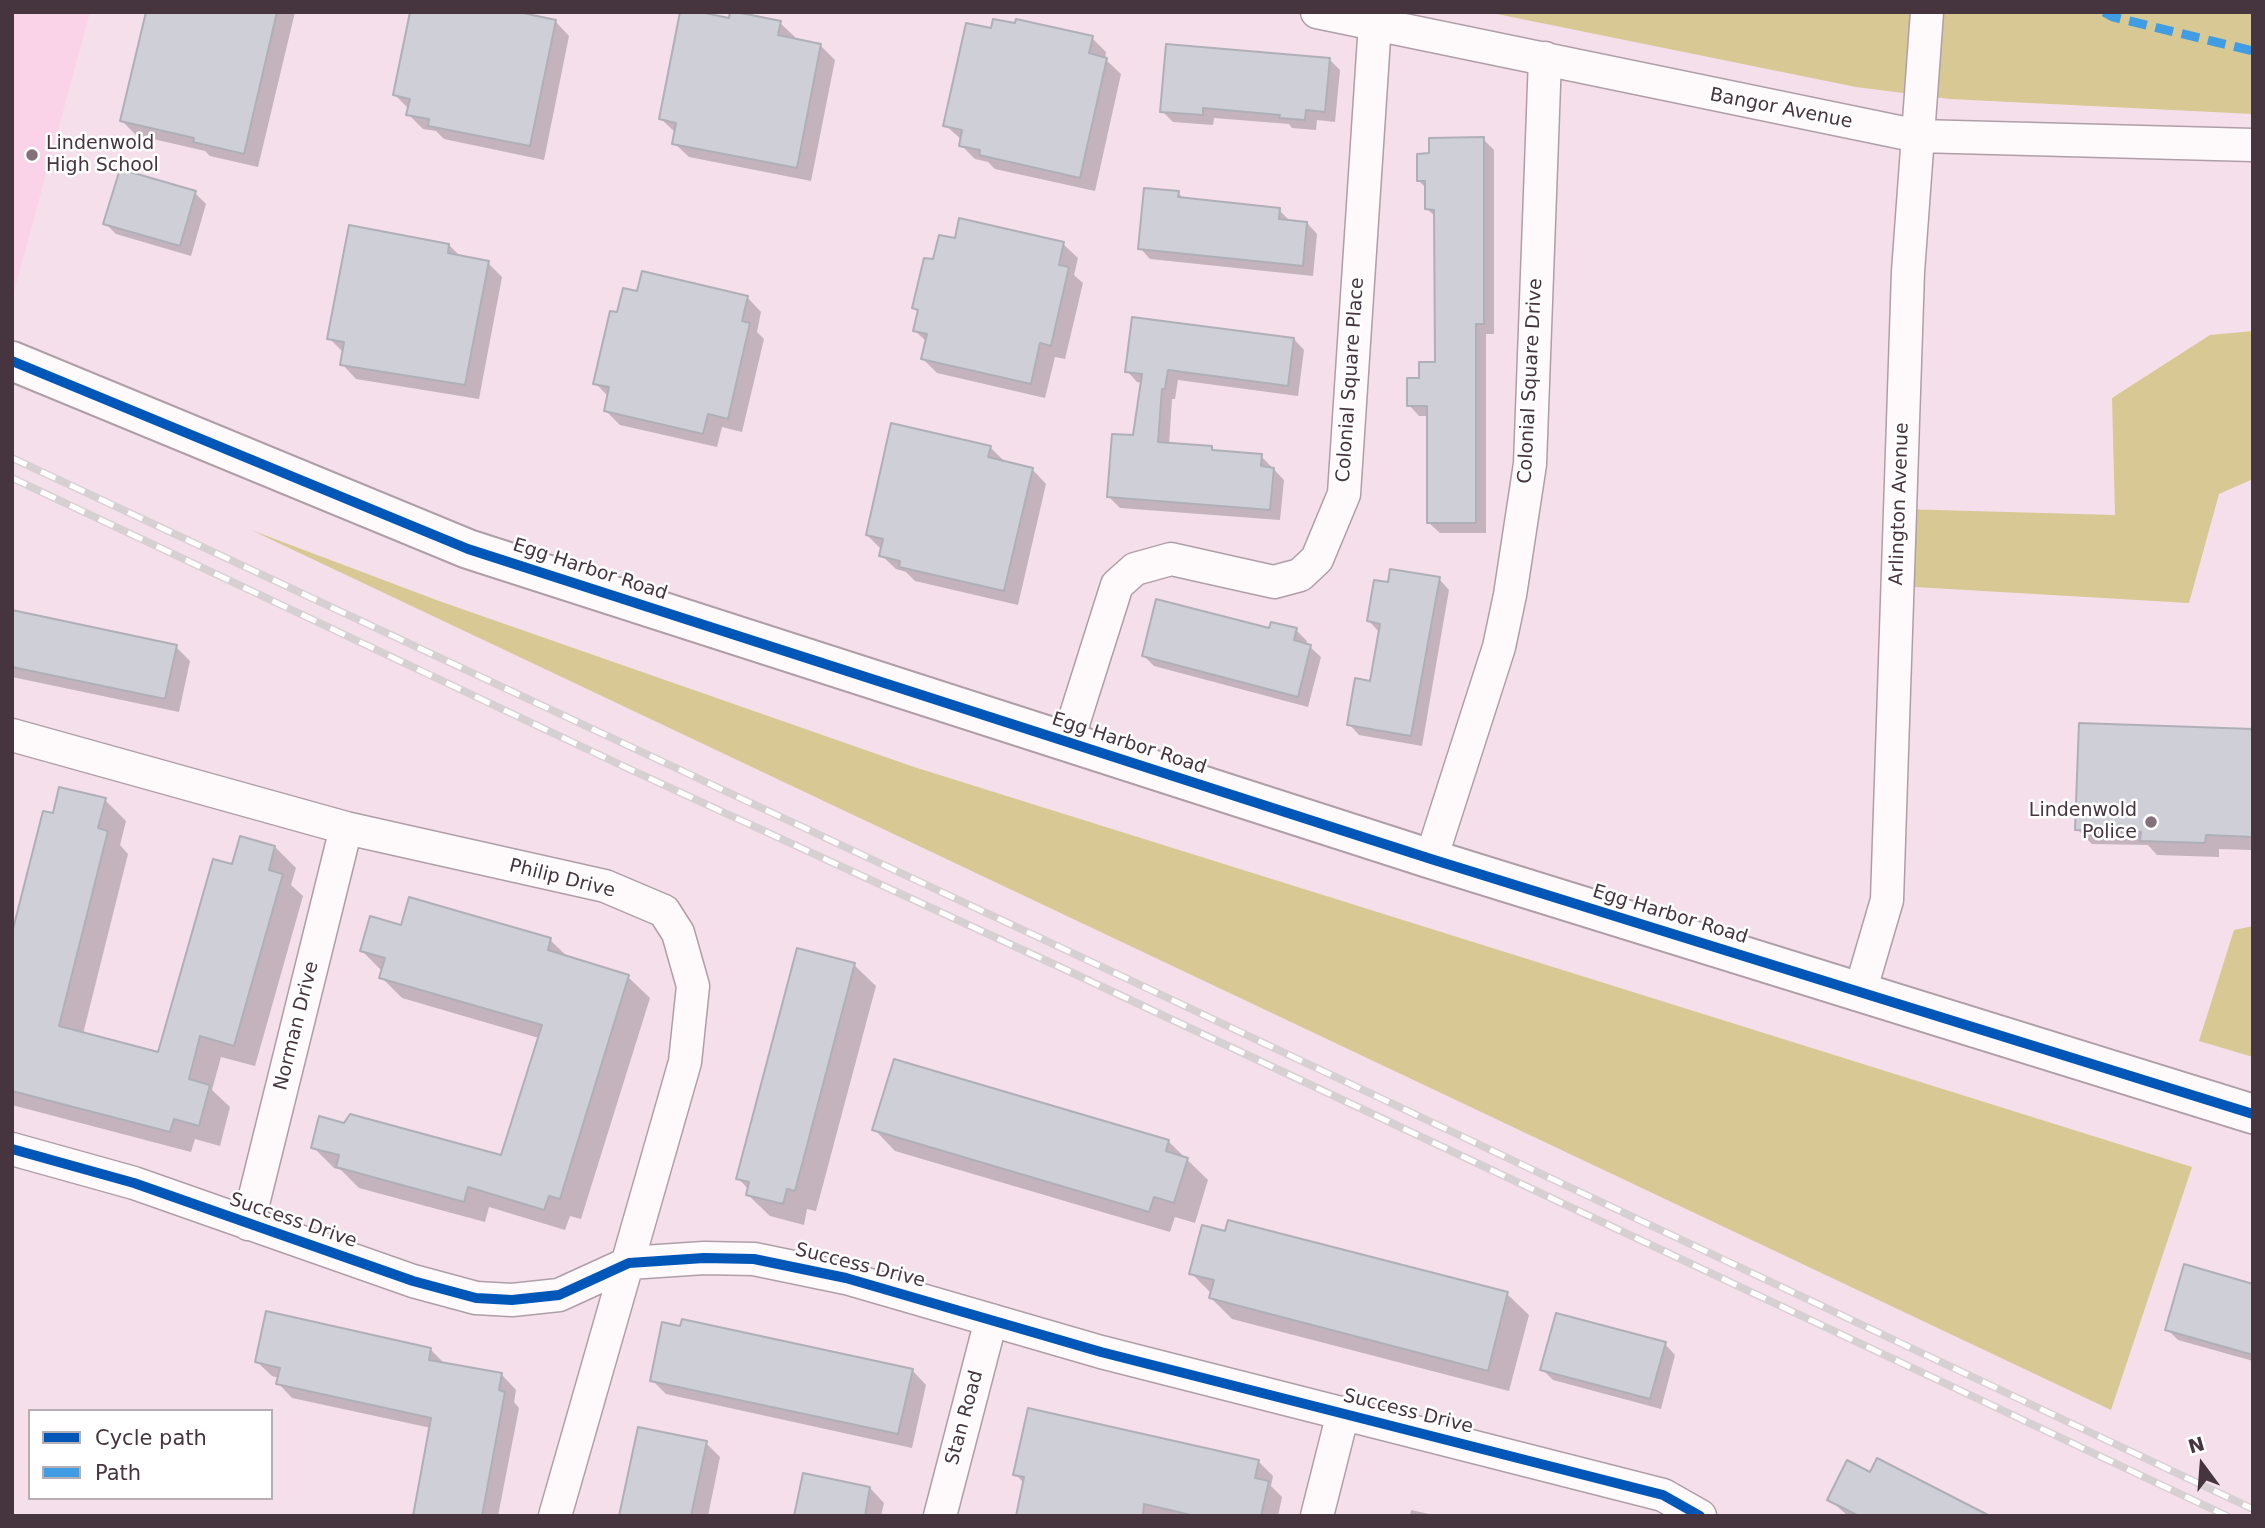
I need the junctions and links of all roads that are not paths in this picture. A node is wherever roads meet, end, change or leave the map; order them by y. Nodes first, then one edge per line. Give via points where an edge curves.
1 (1317, 12) edge
2 (1927, 12) edge
3 (1376, 23) junction
4 (1545, 58) junction
5 (1918, 136) junction
6 (2253, 145) edge
7 (12, 361) edge
8 (12, 735) edge
9 (1067, 743) junction
10 (346, 828) junction
11 (1431, 859) junction
12 (1860, 992) junction
13 (2253, 1114) edge
14 (12, 1149) edge
15 (248, 1224) junction
16 (629, 1263) junction
17 (991, 1320) junction
18 (1343, 1413) junction
19 (555, 1516) edge
20 (940, 1516) edge
21 (1317, 1516) edge
22 (1700, 1516) edge

1 - 3 street, Bangor Avenue
2 - 5 street, Arlington Avenue
3 - 4 street, Bangor Avenue
3 - 9 street, Colonial Square Place via 1344,494 1317,559 1300,575 1274,582 1171,559 1135,569 1117,585
4 - 5 street, Bangor Avenue
4 - 11 street, Colonial Square Drive via 1530,464 1499,647
5 - 6 street, Bangor Avenue
5 - 12 street, Arlington Avenue via 1908,272 1887,900
7 - 9 street, Egg Harbor Road via 468,549
8 - 10 street, Philip Drive
9 - 11 street, Egg Harbor Road
10 - 15 street, Norman Drive
10 - 16 street, Philip Drive via 605,886 664,911 678,933 693,986 685,1062
11 - 12 street, Egg Harbor Road
12 - 13 street, Egg Harbor Road
14 - 15 street, Success Drive via 134,1183
15 - 16 street, Success Drive via 476,1298 559,1295
16 - 17 street, Success Drive via 754,1259 846,1278
16 - 19 street, Philip Drive
17 - 18 street, Success Drive
17 - 20 street, Stan Road
18 - 21 street
18 - 22 street, Success Drive via 1663,1494

